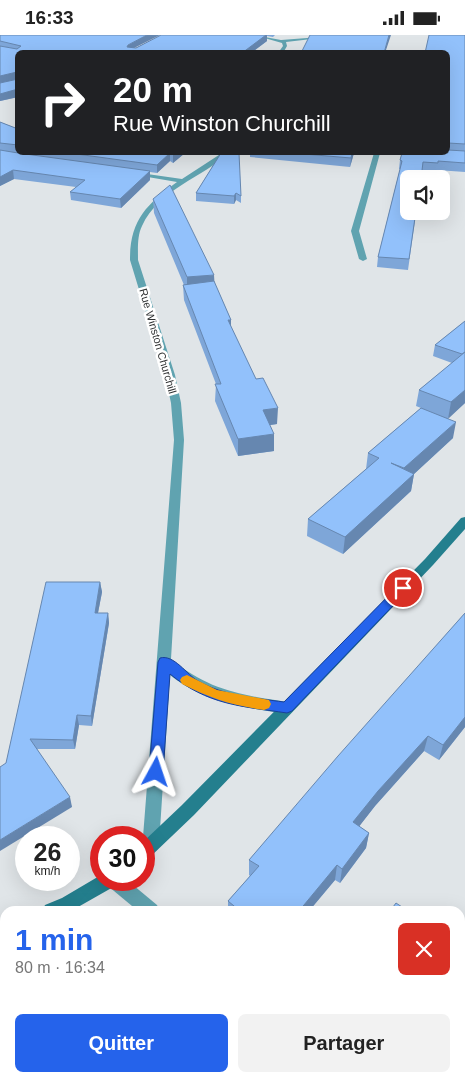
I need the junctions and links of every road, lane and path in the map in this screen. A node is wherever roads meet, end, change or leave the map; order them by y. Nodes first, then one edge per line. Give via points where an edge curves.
1 (256, 35) edge
2 (344, 35) edge
3 (282, 41) junction
4 (282, 50) edge
5 (223, 155) edge
6 (376, 155) edge
7 (126, 173) edge
8 (185, 181) junction
9 (363, 259) dead end
10 (465, 521) edge
11 (165, 662) junction
12 (287, 707) junction
13 (149, 826) edge
14 (155, 841) edge
15 (90, 891) edge
16 (127, 891) edge
17 (63, 906) edge
18 (145, 906) edge

1 - 3 street
2 - 3 street
3 - 4 street via 285,46
5 - 8 street, Rue Winston Churchill
6 - 9 street via 355,231
7 - 8 street
8 - 11 street, Rue Winston Churchill via 145,214 138,227 134,251 136,267 170,375 178,417 178,479
10 - 12 street
11 - 12 street via 192,684 213,694
11 - 13 street, Rue Winston Churchill
12 - 14 street
15 - 17 street
16 - 18 street

